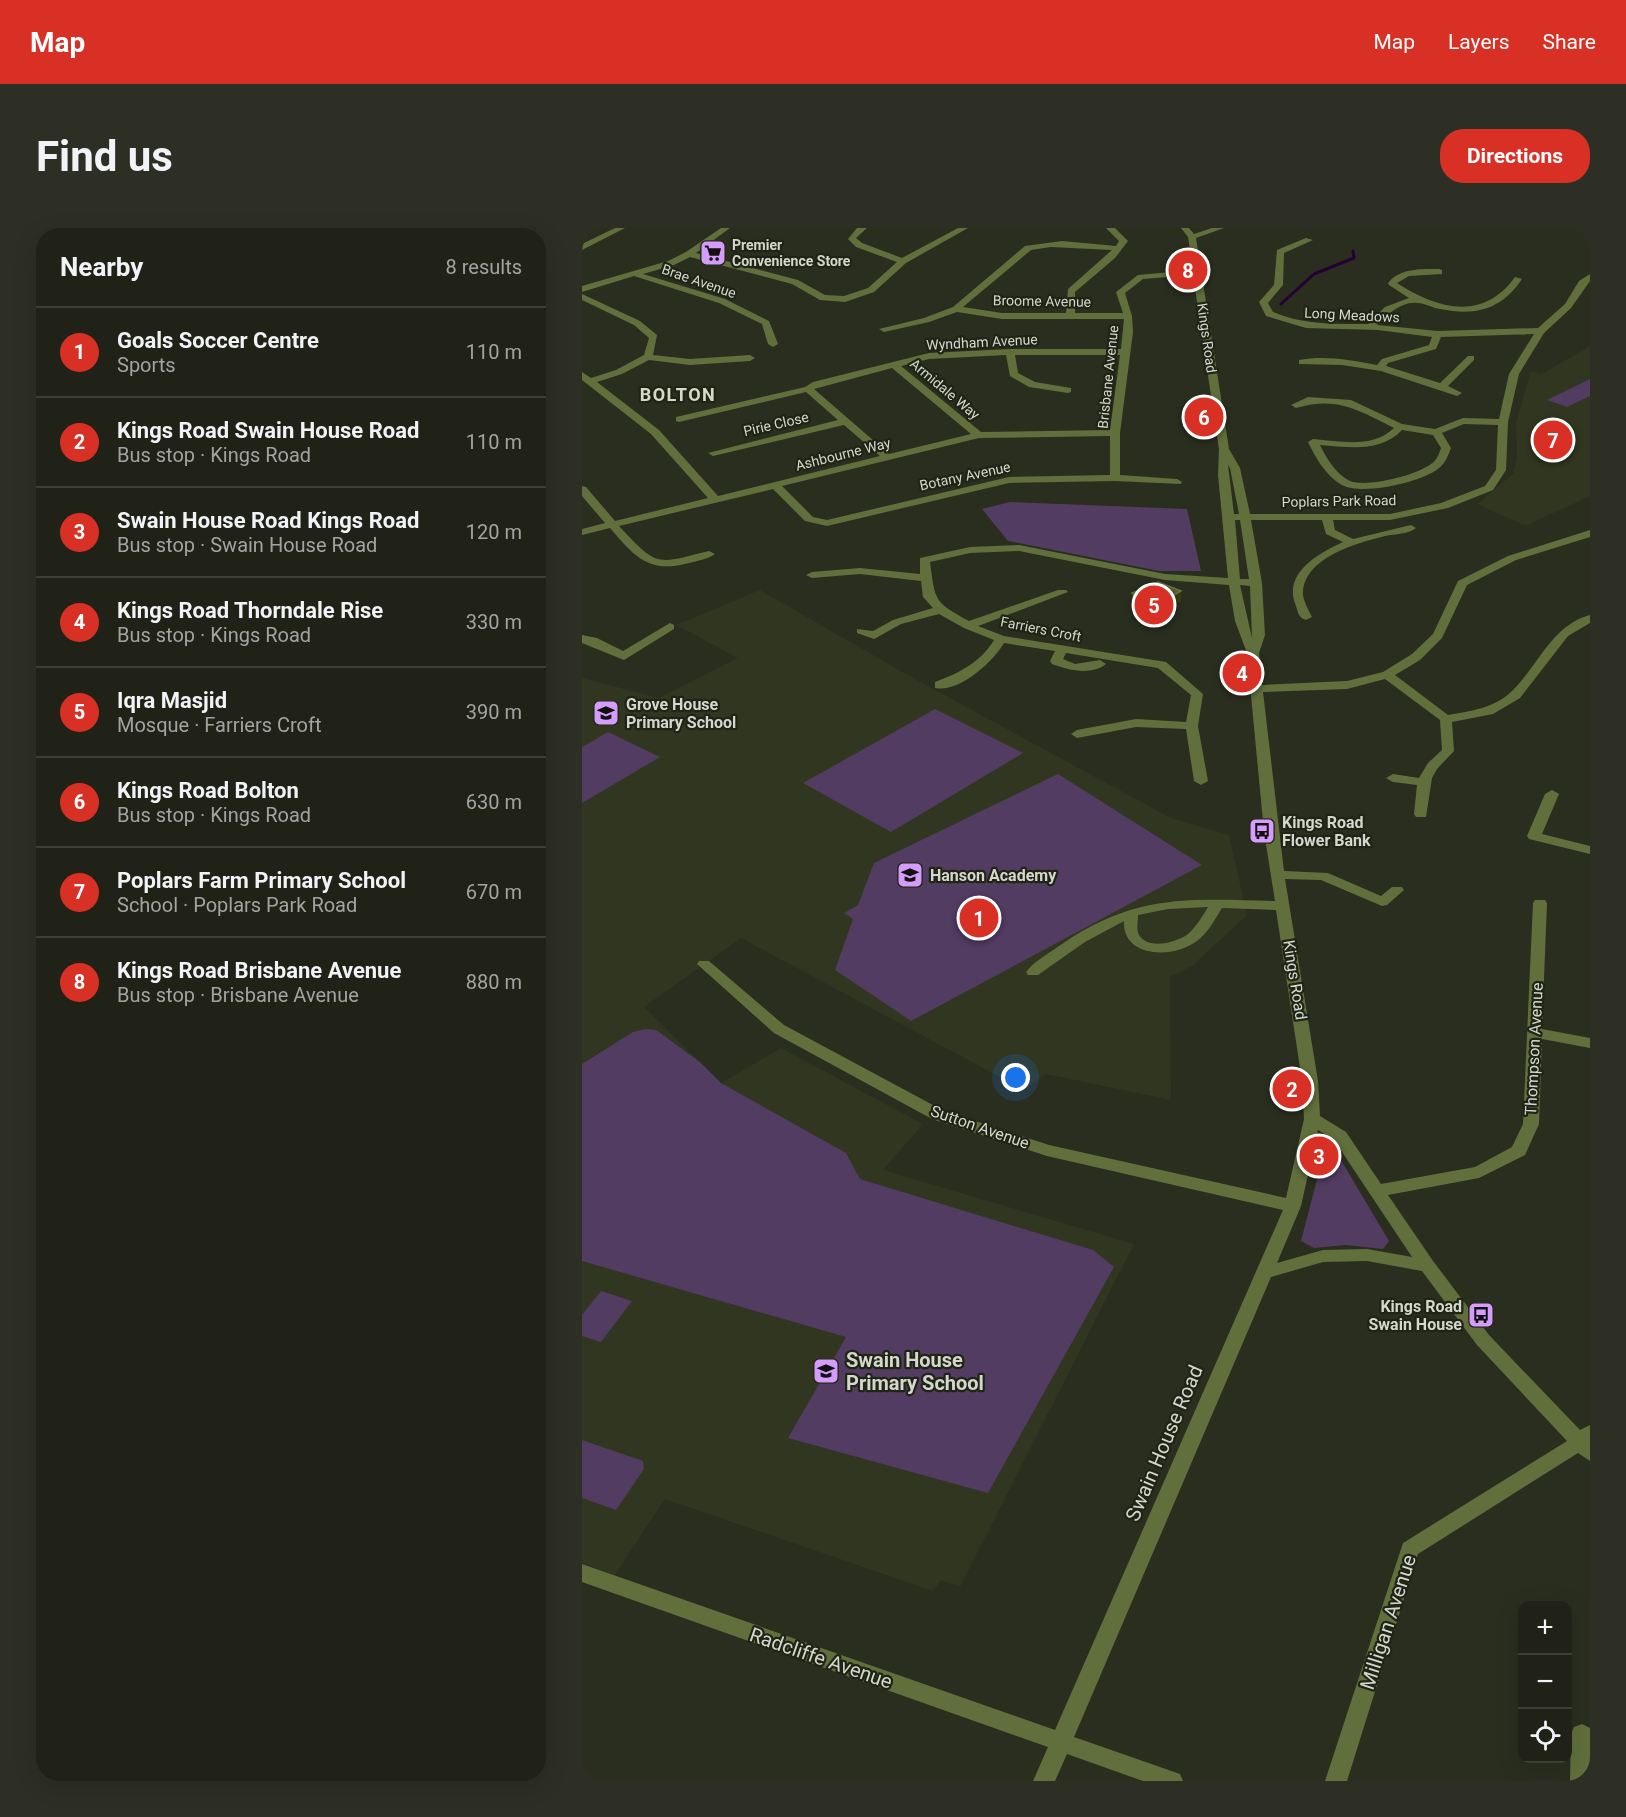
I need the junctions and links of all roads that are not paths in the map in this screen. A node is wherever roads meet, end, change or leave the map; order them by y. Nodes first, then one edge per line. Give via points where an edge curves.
1 (607, 228) edge
2 (726, 228) edge
3 (863, 228) edge
4 (964, 228) edge
5 (1110, 228) edge
6 (1185, 228) edge
7 (1220, 228) edge
8 (619, 229) edge
9 (1192, 237) junction
10 (1309, 240) dead end
11 (582, 247) edge
12 (1119, 249) junction
13 (689, 254) junction
14 (903, 261) junction
15 (1197, 272) junction
16 (1439, 273) dead end
17 (635, 274) junction
18 (1590, 277) edge
19 (1518, 279) dead end
20 (582, 289) edge
21 (582, 297) edge
22 (1416, 299) junction
23 (956, 309) junction
24 (1070, 315) junction
25 (1128, 316) junction
26 (1370, 327) junction
27 (1540, 331) junction
28 (1437, 334) junction
29 (898, 338) dead end
30 (773, 344) dead end
31 (1010, 352) junction
32 (1126, 352) junction
33 (648, 357) junction
34 (1471, 357) dead end
35 (750, 358) dead end
36 (1302, 363) dead end
37 (893, 364) junction
38 (1380, 367) junction
39 (586, 378) edge
40 (1442, 387) junction
41 (808, 389) junction
42 (1068, 390) dead end
43 (1457, 393) dead end
44 (1302, 401) dead end
45 (679, 419) dead end
46 (844, 422) junction
47 (1503, 422) junction
48 (1400, 428) junction
49 (1436, 432) junction
50 (1115, 433) junction
51 (979, 435) junction
52 (1224, 449) junction
53 (713, 453) dead end
54 (888, 458) junction
55 (1116, 478) junction
56 (1177, 482) dead end
57 (776, 486) junction
58 (582, 489) edge
59 (716, 499) junction
60 (1229, 517) junction
61 (1246, 517) junction
62 (1327, 518) junction
63 (612, 523) junction
64 (1411, 528) dead end
65 (582, 532) edge
66 (1590, 533) edge
67 (1351, 542) junction
68 (709, 554) dead end
69 (812, 576) dead end
70 (924, 578) junction
71 (1235, 583) junction
72 (1256, 583) junction
73 (1062, 592) dead end
74 (940, 610) junction
75 (1306, 617) dead end
76 (1590, 618) edge
77 (968, 626) junction
78 (670, 627) dead end
79 (861, 631) dead end
80 (582, 639) edge
81 (1001, 639) junction
82 (1062, 650) junction
83 (1252, 653) junction
84 (1100, 664) dead end
85 (1387, 675) junction
86 (939, 685) dead end
87 (1257, 689) junction
88 (1446, 719) junction
89 (1192, 726) junction
90 (1077, 734) dead end
91 (1393, 778) dead end
92 (1201, 781) dead end
93 (1423, 783) junction
94 (1552, 795) dead end
95 (1421, 814) dead end
96 (1590, 849) edge
97 (1277, 875) junction
98 (1397, 890) dead end
99 (1540, 903) dead end
100 (1218, 904) junction
101 (1282, 906) junction
102 (1131, 913) junction
103 (704, 964) dead end
104 (1033, 972) dead end
105 (1535, 1033) junction
106 (1590, 1043) edge
107 (1312, 1119) junction
108 (1376, 1191) junction
109 (1293, 1206) junction
110 (1427, 1266) junction
111 (1263, 1273) junction
112 (1586, 1443) edge
113 (582, 1573) edge
114 (1582, 1734) dead end
115 (1061, 1741) junction
116 (1044, 1781) edge
117 (1172, 1781) edge
118 (1336, 1781) edge
119 (1581, 1781) edge

1 - 8 street
2 - 13 street
3 - 14 street via 852,239 859,245
4 - 14 street
5 - 12 street via 1124,241
6 - 9 street, Kings Road
7 - 9 street
8 - 11 street
9 - 15 street, Kings Road
10 - 26 street, Long Meadows via 1280,252 1278,270 1282,281 1278,291 1263,302 1264,309 1301,327
12 - 23 street via 1083,243 1028,248
12 - 24 street via 1071,291
13 - 14 street via 795,282 823,298 845,299 871,290
13 - 17 street
15 - 25 street, Brisbane Avenue via 1141,277 1130,283 1120,292
15 - 52 street, Kings Road
16 - 22 street via 1419,272 1395,278 1392,283
17 - 20 street
17 - 30 street, Brae Avenue via 722,301 766,323
18 - 27 street, Poplars Park Road via 1568,306
19 - 22 street via 1501,300 1489,305 1449,309
21 - 33 street via 637,324 654,337
22 - 26 street via 1388,309
23 - 24 street, Broome Avenue via 1002,316
23 - 29 street via 926,320 881,326
24 - 25 street, Broome Avenue
25 - 32 street, Brisbane Avenue
26 - 28 street, Long Meadows
27 - 28 street, Long Meadows
27 - 47 street, Poplars Park Road via 1515,374
28 - 38 street via 1433,347 1385,361
31 - 32 street, Wyndham Avenue
31 - 37 street, Wyndham Avenue via 929,356
31 - 42 street via 1013,374 1032,385
32 - 50 street, Brisbane Avenue
33 - 35 street via 690,362
33 - 39 street via 619,372
34 - 40 street
36 - 38 street via 1324,361
37 - 41 street, Wyndham Avenue
37 - 51 street, Armidale Way
38 - 40 street
39 - 59 street via 655,432
40 - 43 street
41 - 45 street, Wyndham Avenue
41 - 46 street
44 - 48 street via 1351,403
46 - 53 street, Pirie Close
46 - 54 street
47 - 49 street via 1463,421
47 - 62 street, Poplars Park Road via 1501,470 1489,488 1479,494 1390,517
48 - 49 street
48 - 49 street via 1379,443 1313,442 1323,462 1346,483 1367,486 1415,476 1434,467 1446,448
50 - 51 street, Ashbourne Way
50 - 55 street, Brisbane Avenue
51 - 54 street, Ashbourne Way
52 - 60 street, Kings Road via 1221,468
52 - 61 street, Kings Road via 1235,468
54 - 57 street, Ashbourne Way
55 - 56 street, Botany Avenue
55 - 57 street, Botany Avenue via 1009,480 827,523 809,519
57 - 59 street, Ashbourne Way
58 - 63 street
59 - 63 street, Ashbourne Way
60 - 61 street, Poplars Park Road
60 - 71 street, Kings Road
61 - 62 street, Poplars Park Road
61 - 72 street, Kings Road
62 - 67 street via 1330,532
63 - 65 street, Ashbourne Way
63 - 68 street via 654,563 668,564
64 - 67 street
66 - 85 street via 1512,558 1462,583 1438,636 1416,657
67 - 75 street via 1307,568 1296,587 1296,603
69 - 70 street via 829,578 860,570
70 - 71 street via 924,560 970,550 1019,548 1165,577
70 - 74 street via 929,597
71 - 72 street
71 - 83 street, Kings Road via 1242,634
72 - 83 street, Kings Road via 1259,635
73 - 77 street
74 - 77 street, Farriers Croft
74 - 79 street via 897,622 874,635
76 - 88 street via 1564,634 1516,695 1488,711
77 - 81 street, Farriers Croft
78 - 80 street via 624,656
81 - 82 street, Farriers Croft
81 - 86 street via 991,656 968,675
82 - 84 street via 1056,661 1074,668
82 - 89 street, Farriers Croft via 1162,665 1197,694
83 - 87 street, Kings Road
85 - 87 street via 1347,686
85 - 88 street
87 - 97 street, Kings Road
88 - 93 street via 1448,751 1428,769
89 - 90 street via 1136,723
89 - 92 street, Farriers Croft
91 - 93 street
93 - 95 street
94 - 96 street via 1534,836
97 - 98 street via 1323,876 1382,902
97 - 101 street, Kings Road
99 - 105 street, Thompson Avenue
100 - 101 street
100 - 102 street
100 - 102 street via 1190,940 1173,948 1154,948 1137,942 1131,932
101 - 107 street, Kings Road via 1302,1025
102 - 104 street via 1081,938
103 - 109 street, Sutton Avenue via 779,1029 938,1114 1047,1150
105 - 106 street
105 - 108 street, Thompson Avenue via 1531,1124 1518,1151 1479,1172
107 - 108 street via 1340,1136
107 - 109 street, Swain House Road
108 - 110 street
109 - 111 street, Swain House Road
110 - 111 street via 1367,1255 1323,1256
110 - 112 street via 1483,1340
111 - 115 street, Swain House Road
112 - 118 street, Milligan Avenue via 1410,1549
113 - 115 street, Radcliffe Avenue
114 - 119 street
115 - 116 street, Swain House Road
115 - 117 street, Radcliffe Avenue

